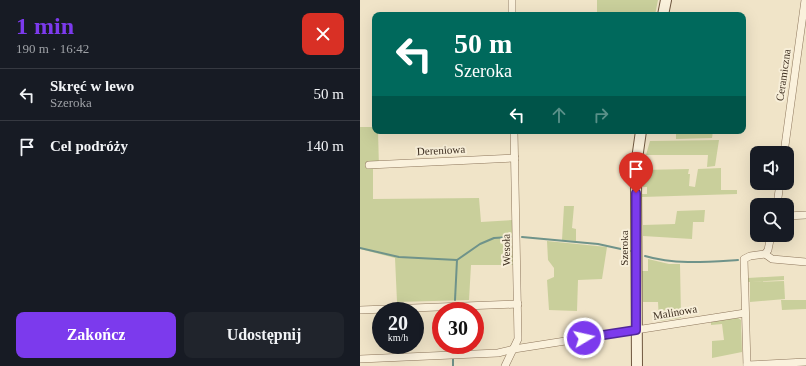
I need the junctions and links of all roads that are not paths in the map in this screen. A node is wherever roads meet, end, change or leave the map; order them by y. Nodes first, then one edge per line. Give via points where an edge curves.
1 (512, 0) edge
2 (666, 0) edge
3 (805, 0) edge
4 (512, 12) edge
5 (664, 12) edge
6 (514, 134) edge
7 (640, 134) edge
8 (785, 146) edge
9 (515, 158) junction
10 (369, 165) dead end
11 (806, 215) edge
12 (794, 216) edge
13 (770, 242) edge
14 (765, 254) junction
15 (806, 262) edge
16 (518, 304) junction
17 (360, 310) edge
18 (745, 313) junction
19 (636, 330) junction
20 (514, 349) junction
21 (360, 359) edge
22 (806, 362) edge
23 (747, 365) edge
24 (505, 366) edge
25 (637, 366) edge

1 - 4 street
2 - 5 street
3 - 8 street, Ceramiczna
6 - 9 street, Wesoła
7 - 19 street, Szeroka via 636,159
9 - 10 street, Dereniowa
9 - 16 street, Wesoła
11 - 12 street
13 - 14 street
14 - 15 street via 772,259
14 - 18 street via 744,259
16 - 17 street
16 - 20 street, Wesoła via 518,339
18 - 19 street, Malinowa
18 - 23 street
19 - 20 street, Malinowa
19 - 25 street, Szeroka
20 - 21 street, Malinowa via 498,353
20 - 24 street, Wesoła
22 - 23 street

